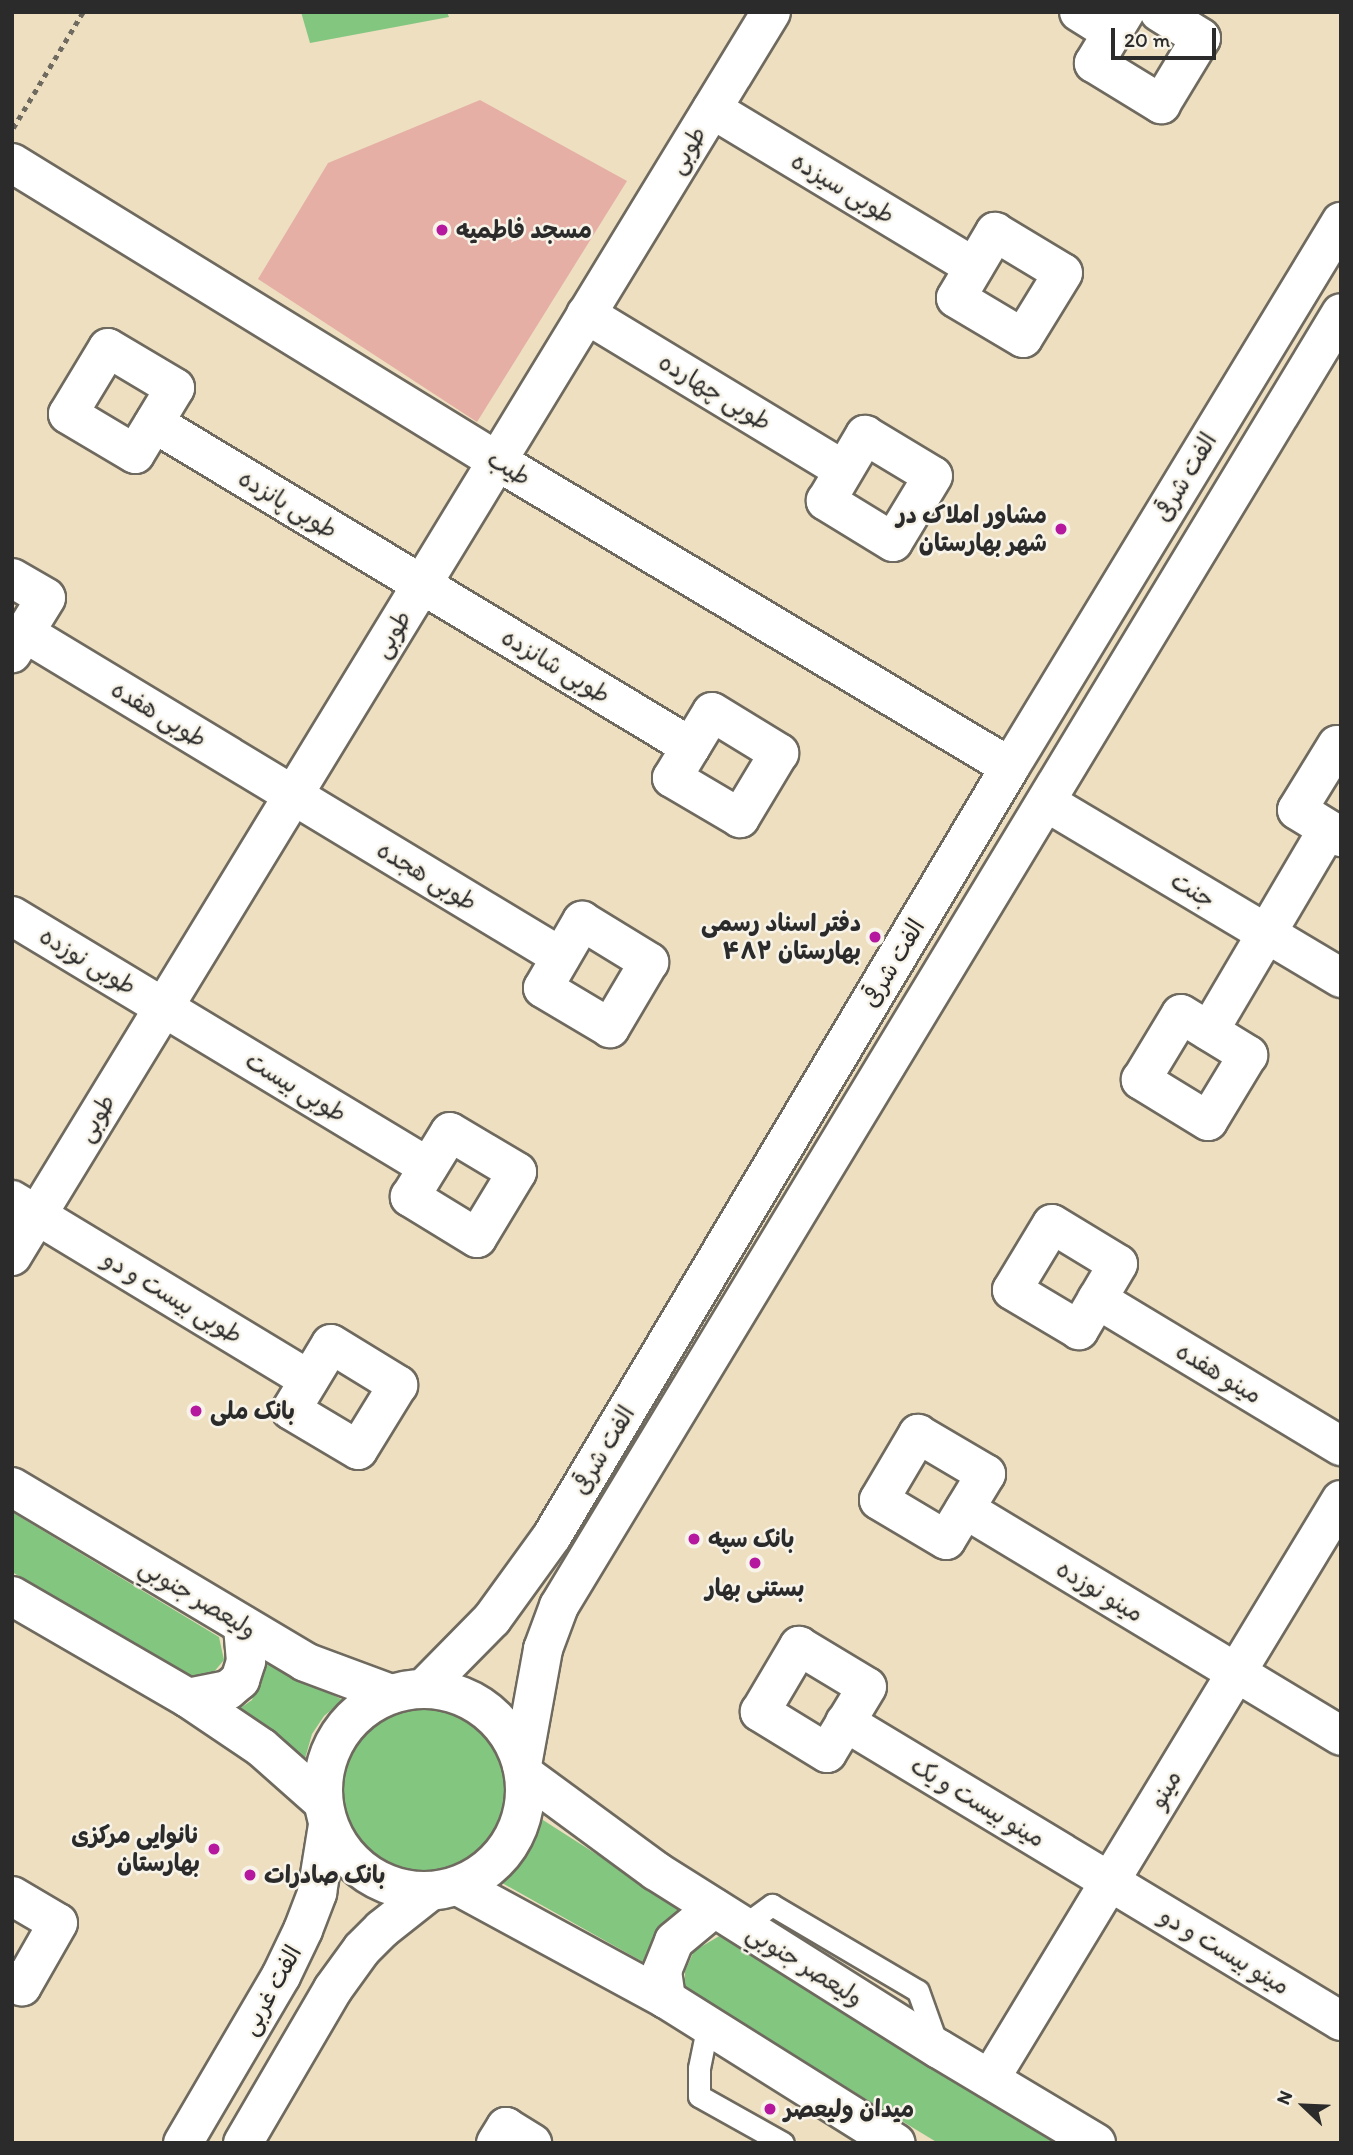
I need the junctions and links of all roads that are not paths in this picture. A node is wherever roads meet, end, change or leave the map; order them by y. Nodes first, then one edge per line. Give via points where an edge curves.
1 (771, 12) edge
2 (1079, 12) edge
3 (1158, 12) edge
4 (1119, 23) edge
5 (712, 109) junction
6 (12, 163) edge
7 (1341, 222) edge
8 (974, 267) dead end
9 (1341, 313) edge
10 (586, 314) junction
11 (154, 423) dead end
12 (497, 461) junction
13 (844, 470) dead end
14 (12, 578) edge
15 (422, 585) junction
16 (18, 643) edge
17 (691, 747) dead end
18 (1341, 747) edge
19 (1010, 767) junction
20 (293, 795) junction
21 (1046, 802) junction
22 (1334, 833) edge
23 (12, 916) edge
24 (1266, 933) junction
25 (561, 957) dead end
26 (1341, 978) edge
27 (164, 1007) junction
28 (1209, 1031) dead end
29 (428, 1167) dead end
30 (25, 1207) edge
31 (12, 1256) edge
32 (1097, 1299) dead end
33 (309, 1380) dead end
34 (1341, 1446) edge
35 (12, 1487) edge
36 (1341, 1500) edge
37 (965, 1509) dead end
38 (12, 1596) edge
39 (243, 1625) junction
40 (1236, 1673) junction
41 (407, 1691) junction
42 (188, 1698) junction
43 (845, 1722) dead end
44 (1341, 1736) edge
45 (523, 1770) junction
46 (325, 1813) junction
47 (1110, 1882) junction
48 (444, 1889) junction
49 (12, 1896) edge
50 (728, 1917) junction
51 (12, 1980) edge
52 (666, 1999) junction
53 (1341, 2021) edge
54 (708, 2024) junction
55 (990, 2079) junction
56 (880, 2139) edge
57 (183, 2143) edge
58 (243, 2143) edge
59 (496, 2143) edge
60 (532, 2143) edge
61 (783, 2143) edge
62 (1096, 2143) edge

1 - 5 street, طوبی
2 - 4 street
3 - 4 street via 1201,38 1161,104 1094,63
5 - 8 street, طوبی سیزده
5 - 10 street, طوبی
6 - 12 street, طیب
7 - 19 street, الفت شرقی
9 - 21 street, الفت شرقی
10 - 12 street, طوبی
10 - 13 street, طوبی چهارده
11 - 15 street, طوبی پانزده
12 - 15 street, طوبی
12 - 19 street, طیب
14 - 16 street via 46,598
15 - 17 street, طوبی شانزده
15 - 20 street, طوبی
16 - 20 street, طوبی هفده
18 - 22 street via 1336,744 1297,810
19 - 41 street, الفت شرقی via 552,1536 492,1619
20 - 25 street, طوبی هجده
20 - 27 street, طوبی
21 - 24 street, جنت
21 - 45 street, الفت شرقی via 559,1606 543,1649
22 - 24 street
23 - 27 street, طوبی نوزده
24 - 26 street, جنت
24 - 28 street
27 - 29 street, طوبی بیست
27 - 30 street, طوبی
30 - 31 street, طوبی
30 - 33 street, طوبی بیست و دو
32 - 34 street, مینو هفده
35 - 39 street, وليعصر جنوبي
36 - 40 street, مینو
37 - 40 street, مینو نوزده
38 - 42 street
39 - 41 street, وليعصر جنوبي via 304,1662
39 - 42 street via 246,1661 240,1679 228,1690
40 - 44 street, مینو نوزده
40 - 47 street, مینو
41 - 45 street via 451,1692 475,1702 497,1718 513,1740
41 - 46 street via 366,1706 346,1725 331,1748 324,1775
42 - 46 street via 262,1748
43 - 47 street, مینو بیست و یک
45 - 48 street via 525,1802 518,1829 503,1854 483,1873
45 - 50 street, وليعصر جنوبي via 656,1871
46 - 48 street via 340,1848 357,1868 404,1891
46 - 57 street, الفت غربی via 317,1893 303,1930
47 - 53 street, مینو بیست و دو
47 - 55 street, مینو
48 - 52 street
48 - 58 street via 382,1929 340,1979
49 - 51 street via 58,1923 22,1986
50 - 52 street via 674,1941 662,1971
50 - 55 street, وليعصر جنوبي
52 - 54 street
54 - 56 street
54 - 61 lane via 699,2096
55 - 62 street, وليعصر جنوبي
59 - 60 street via 506,2127

